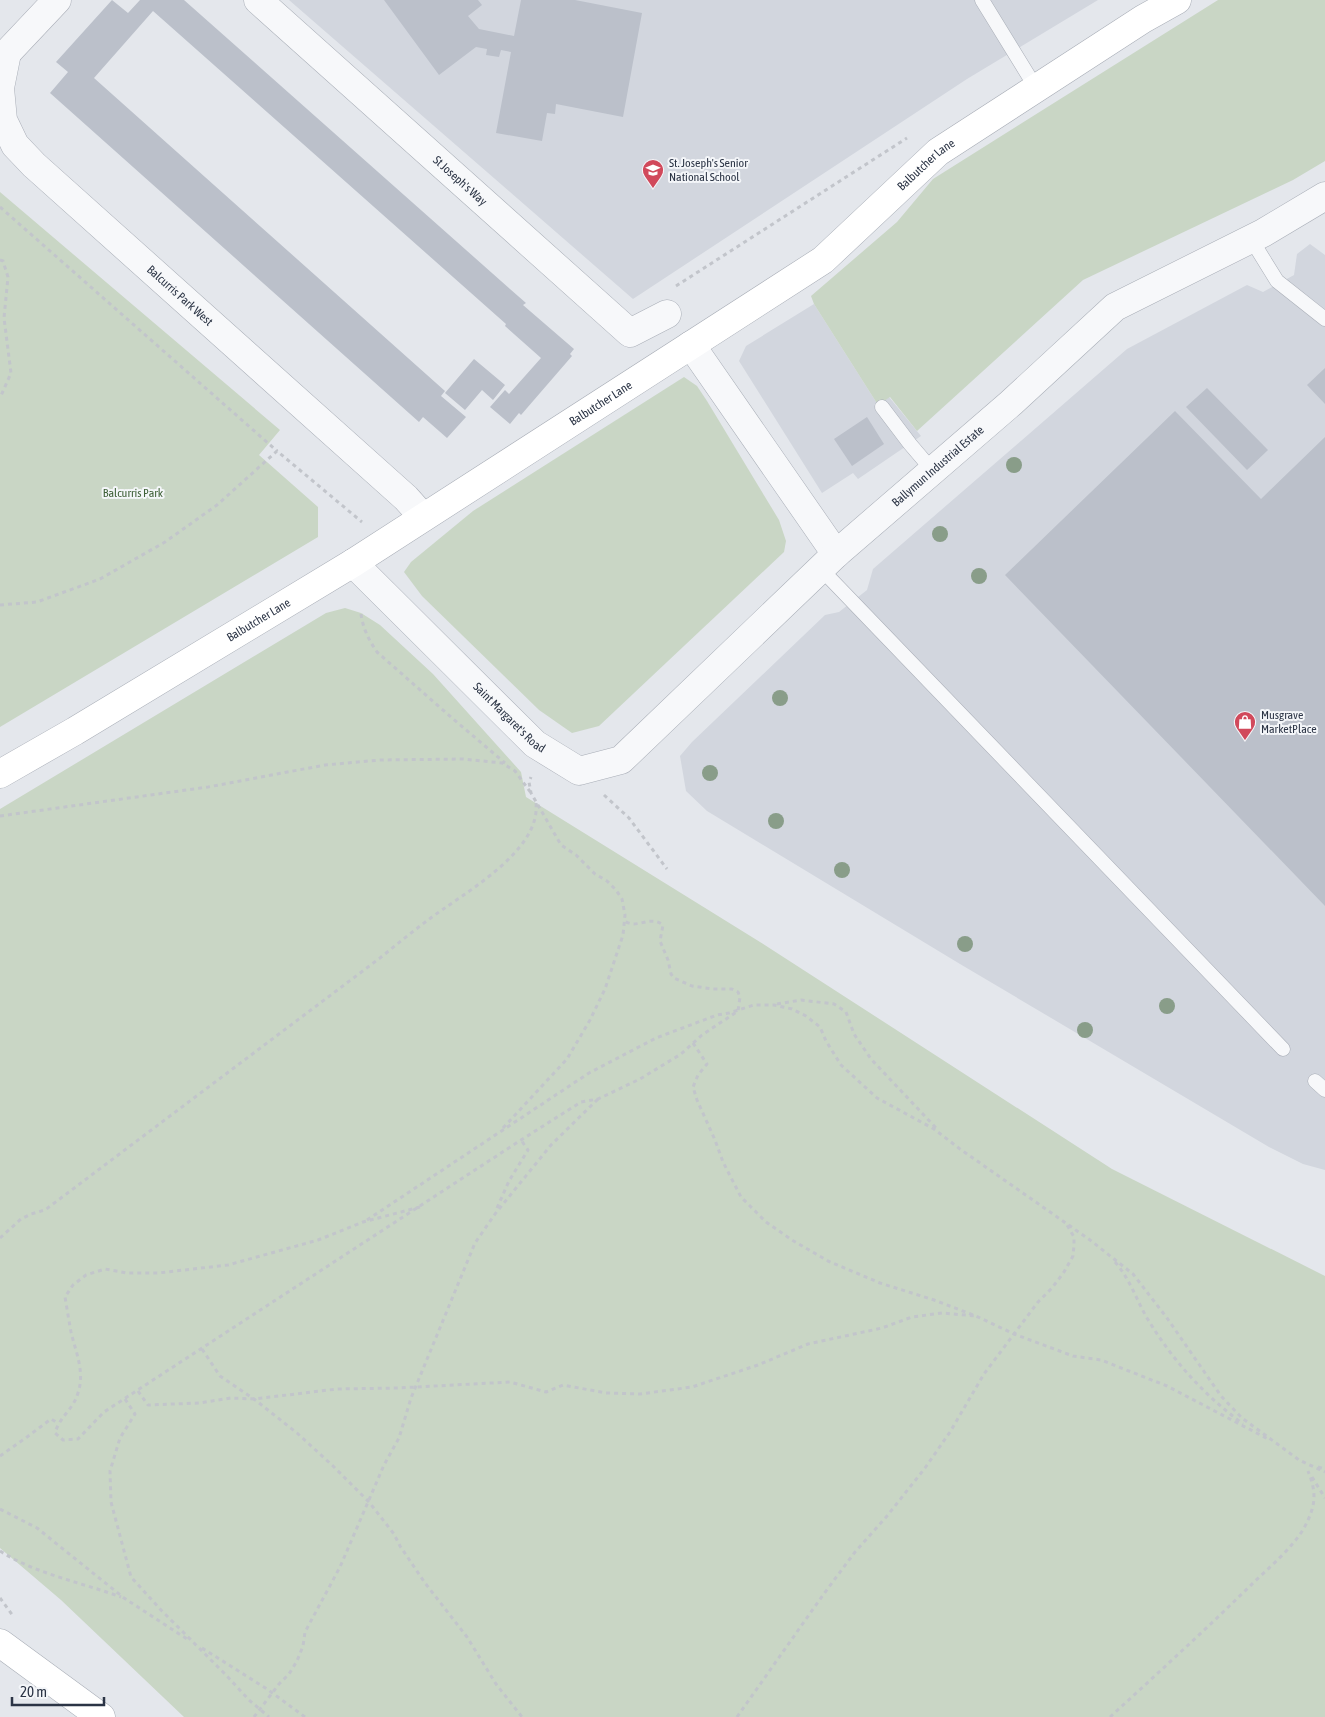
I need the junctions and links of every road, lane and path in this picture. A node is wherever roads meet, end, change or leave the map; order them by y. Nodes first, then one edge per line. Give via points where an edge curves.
1 (57, 0) edge
2 (258, 0) edge
3 (982, 0) edge
4 (1177, 0) edge
5 (4, 50) edge
6 (1036, 88) junction
7 (915, 133) dead end
8 (1325, 196) edge
9 (0, 207) edge
10 (1251, 239) junction
11 (0, 260) edge
12 (676, 286) dead end
13 (667, 314) dead end
14 (1325, 319) edge
15 (691, 345) junction
16 (0, 398) edge
17 (882, 407) dead end
18 (277, 451) junction
19 (933, 470) junction
20 (423, 516) junction
21 (366, 526) dead end
22 (828, 562) junction
23 (353, 563) junction
24 (378, 588) junction
25 (0, 605) edge
26 (549, 753) junction
27 (514, 769) junction
28 (579, 771) junction
29 (0, 774) edge
30 (531, 793) junction
31 (536, 802) junction
32 (0, 816) edge
33 (667, 868) dead end
34 (625, 922) junction
35 (774, 1005) junction
36 (738, 1011) junction
37 (692, 1043) junction
38 (1283, 1049) dead end
39 (598, 1099) junction
40 (500, 1131) junction
41 (940, 1134) junction
42 (521, 1140) junction
43 (420, 1206) junction
44 (495, 1214) junction
45 (363, 1222) junction
46 (1065, 1222) junction
47 (0, 1238) edge
48 (1108, 1254) junction
49 (976, 1316) junction
50 (1014, 1334) junction
51 (202, 1349) junction
52 (415, 1387) junction
53 (138, 1391) junction
54 (125, 1399) junction
55 (254, 1399) junction
56 (58, 1423) junction
57 (1254, 1432) junction
58 (1277, 1444) junction
59 (0, 1456) edge
60 (1299, 1460) junction
61 (1325, 1470) edge
62 (1308, 1471) junction
63 (1325, 1498) edge
64 (369, 1502) junction
65 (0, 1509) edge
66 (0, 1551) edge
67 (124, 1598) junction
68 (0, 1643) edge
69 (196, 1644) junction
70 (272, 1692) junction
71 (260, 1709) junction
72 (101, 1717) edge
73 (254, 1717) edge
74 (269, 1717) edge
75 (305, 1717) edge
76 (522, 1717) edge
77 (737, 1717) edge
78 (1110, 1717) edge

1 - 5 street
2 - 13 street, St Joseph's Way via 630,334
3 - 6 lane
4 - 6 street, Balbutcher Lane
5 - 20 street, Balcurris Park West via 0,88 3,120 15,145
6 - 15 street, Balbutcher Lane via 938,152 823,260
7 - 12 path
8 - 10 street, Ballymun Industrial Estate
9 - 18 path
10 - 14 lane via 1277,281
10 - 19 street, Ballymun Industrial Estate via 1115,307
11 - 16 path via 8,277 4,318 11,373
15 - 20 street, Balbutcher Lane
15 - 22 street
17 - 19 lane
18 - 21 path
18 - 25 path via 210,510 165,542 100,579 37,602
19 - 22 street, Ballymun Industrial Estate
20 - 23 street, Balbutcher Lane
22 - 28 street, Ballymun Industrial Estate via 621,760
22 - 38 lane
23 - 24 street, Saint Margaret's Road
23 - 29 street, Balbutcher Lane
24 - 26 street, Saint Margaret's Road via 535,744
24 - 27 path via 361,604 363,627 368,639 378,652 452,718
26 - 28 street, Saint Margaret's Road
26 - 30 path via 529,782
27 - 30 path
27 - 32 path via 502,763 463,758 380,760 326,765 208,787
28 - 33 path via 629,818
30 - 31 path
31 - 34 path via 561,845 616,890 622,899
31 - 47 path via 530,832 498,868 45,1210 22,1219
34 - 36 path via 651,921 663,925 660,941 674,978 692,986 738,992
34 - 40 path via 608,981 567,1059
35 - 36 path via 754,1005
35 - 41 path via 806,1016 820,1027 841,1065 862,1085
35 - 41 path via 801,1000 834,1004 846,1012 854,1034 871,1059
36 - 37 path
36 - 40 path via 717,1015 656,1038 589,1073
37 - 39 path via 681,1054 640,1079
37 - 49 path via 707,1064 693,1087 704,1119 741,1197 766,1222 828,1261 880,1283
39 - 42 path via 580,1102
39 - 44 path via 552,1145
40 - 45 path
41 - 46 path
42 - 43 path
42 - 44 path via 528,1150 509,1181
43 - 45 path
43 - 51 path
44 - 52 path via 475,1243
45 - 56 path via 318,1240 228,1265 158,1273 127,1274 105,1269 86,1275 65,1297 80,1368 80,1384 78,1396
46 - 48 path
46 - 50 path via 1074,1237 1073,1256 1052,1288
48 - 57 path via 1126,1274 1146,1317 1180,1366 1194,1382
48 - 58 path via 1143,1286 1221,1396 1242,1418
49 - 50 path
49 - 52 path via 942,1313 912,1317 882,1328 808,1344 692,1387 640,1394 606,1393 563,1385 546,1392 510,1382
50 - 57 path via 1073,1356 1101,1360 1167,1386
50 - 77 path via 984,1374 925,1468 823,1594
51 - 53 path
51 - 55 path via 220,1376
52 - 55 path via 337,1389
52 - 64 path via 399,1438
53 - 54 path
53 - 55 path via 148,1405
54 - 56 path via 104,1412 78,1439 63,1440 55,1433
54 - 69 path via 134,1414 120,1438 110,1470 111,1502 130,1577
55 - 64 path via 297,1433
56 - 59 path via 51,1419
57 - 58 path
58 - 60 path
60 - 61 path
60 - 62 path
62 - 63 path
62 - 78 path via 1315,1498 1304,1529 1214,1621
64 - 70 path via 340,1567 305,1632 297,1661
64 - 76 path
65 - 67 path via 37,1528
66 - 67 path via 16,1561
67 - 69 path
68 - 72 street
69 - 70 path
69 - 71 path
70 - 71 path
70 - 75 path
71 - 73 path
71 - 74 path

